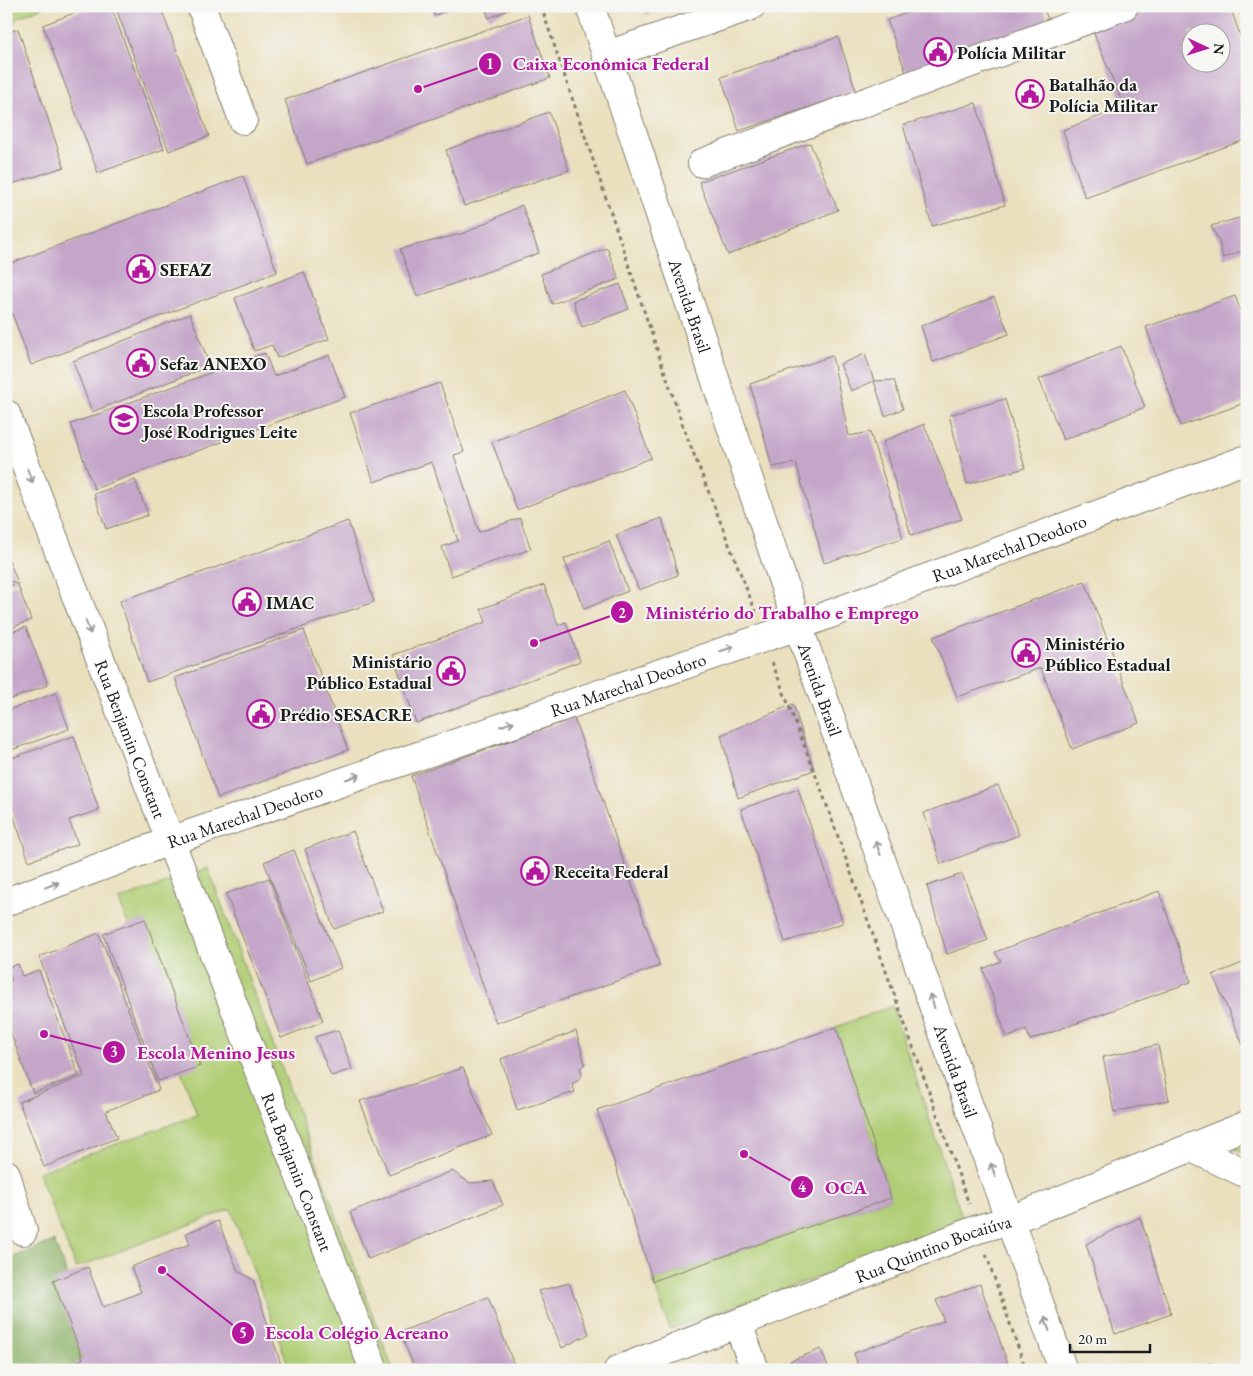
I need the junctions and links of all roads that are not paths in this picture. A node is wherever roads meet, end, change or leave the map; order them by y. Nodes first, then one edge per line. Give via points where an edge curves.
1 (201, 6) edge
2 (590, 6) edge
3 (751, 6) edge
4 (1124, 6) edge
5 (607, 55) junction
6 (242, 120) dead end
7 (702, 163) dead end
8 (6, 414) edge
9 (1247, 459) edge
10 (798, 626) junction
11 (170, 840) junction
12 (6, 902) edge
13 (1247, 1125) edge
14 (1192, 1148) junction
15 (6, 1174) edge
16 (1247, 1174) edge
17 (1011, 1220) junction
18 (23, 1231) dead end
19 (738, 1324) junction
20 (374, 1370) edge
21 (618, 1370) edge
22 (755, 1370) edge
23 (1063, 1370) edge

1 - 6 street
2 - 5 street, Avenida Brasil
3 - 5 street
4 - 7 street
5 - 10 street, Avenida Brasil
8 -> 11 street, Rua Benjamin Constant
9 - 10 street, Rua Marechal Deodoro
11 -> 10 street, Rua Marechal Deodoro
17 -> 10 street, Avenida Brasil
12 -> 11 street, Rua Marechal Deodoro
11 - 20 street, Rua Benjamin Constant
13 - 14 street, Rua Quintino Bocaiúva
14 - 16 street
14 - 17 street, Rua Quintino Bocaiúva
15 - 18 street
17 - 19 street, Rua Quintino Bocaiúva via 978,1229
23 -> 17 street, Avenida Brasil
19 - 21 street, Rua Quintino Bocaiúva
19 - 22 street

